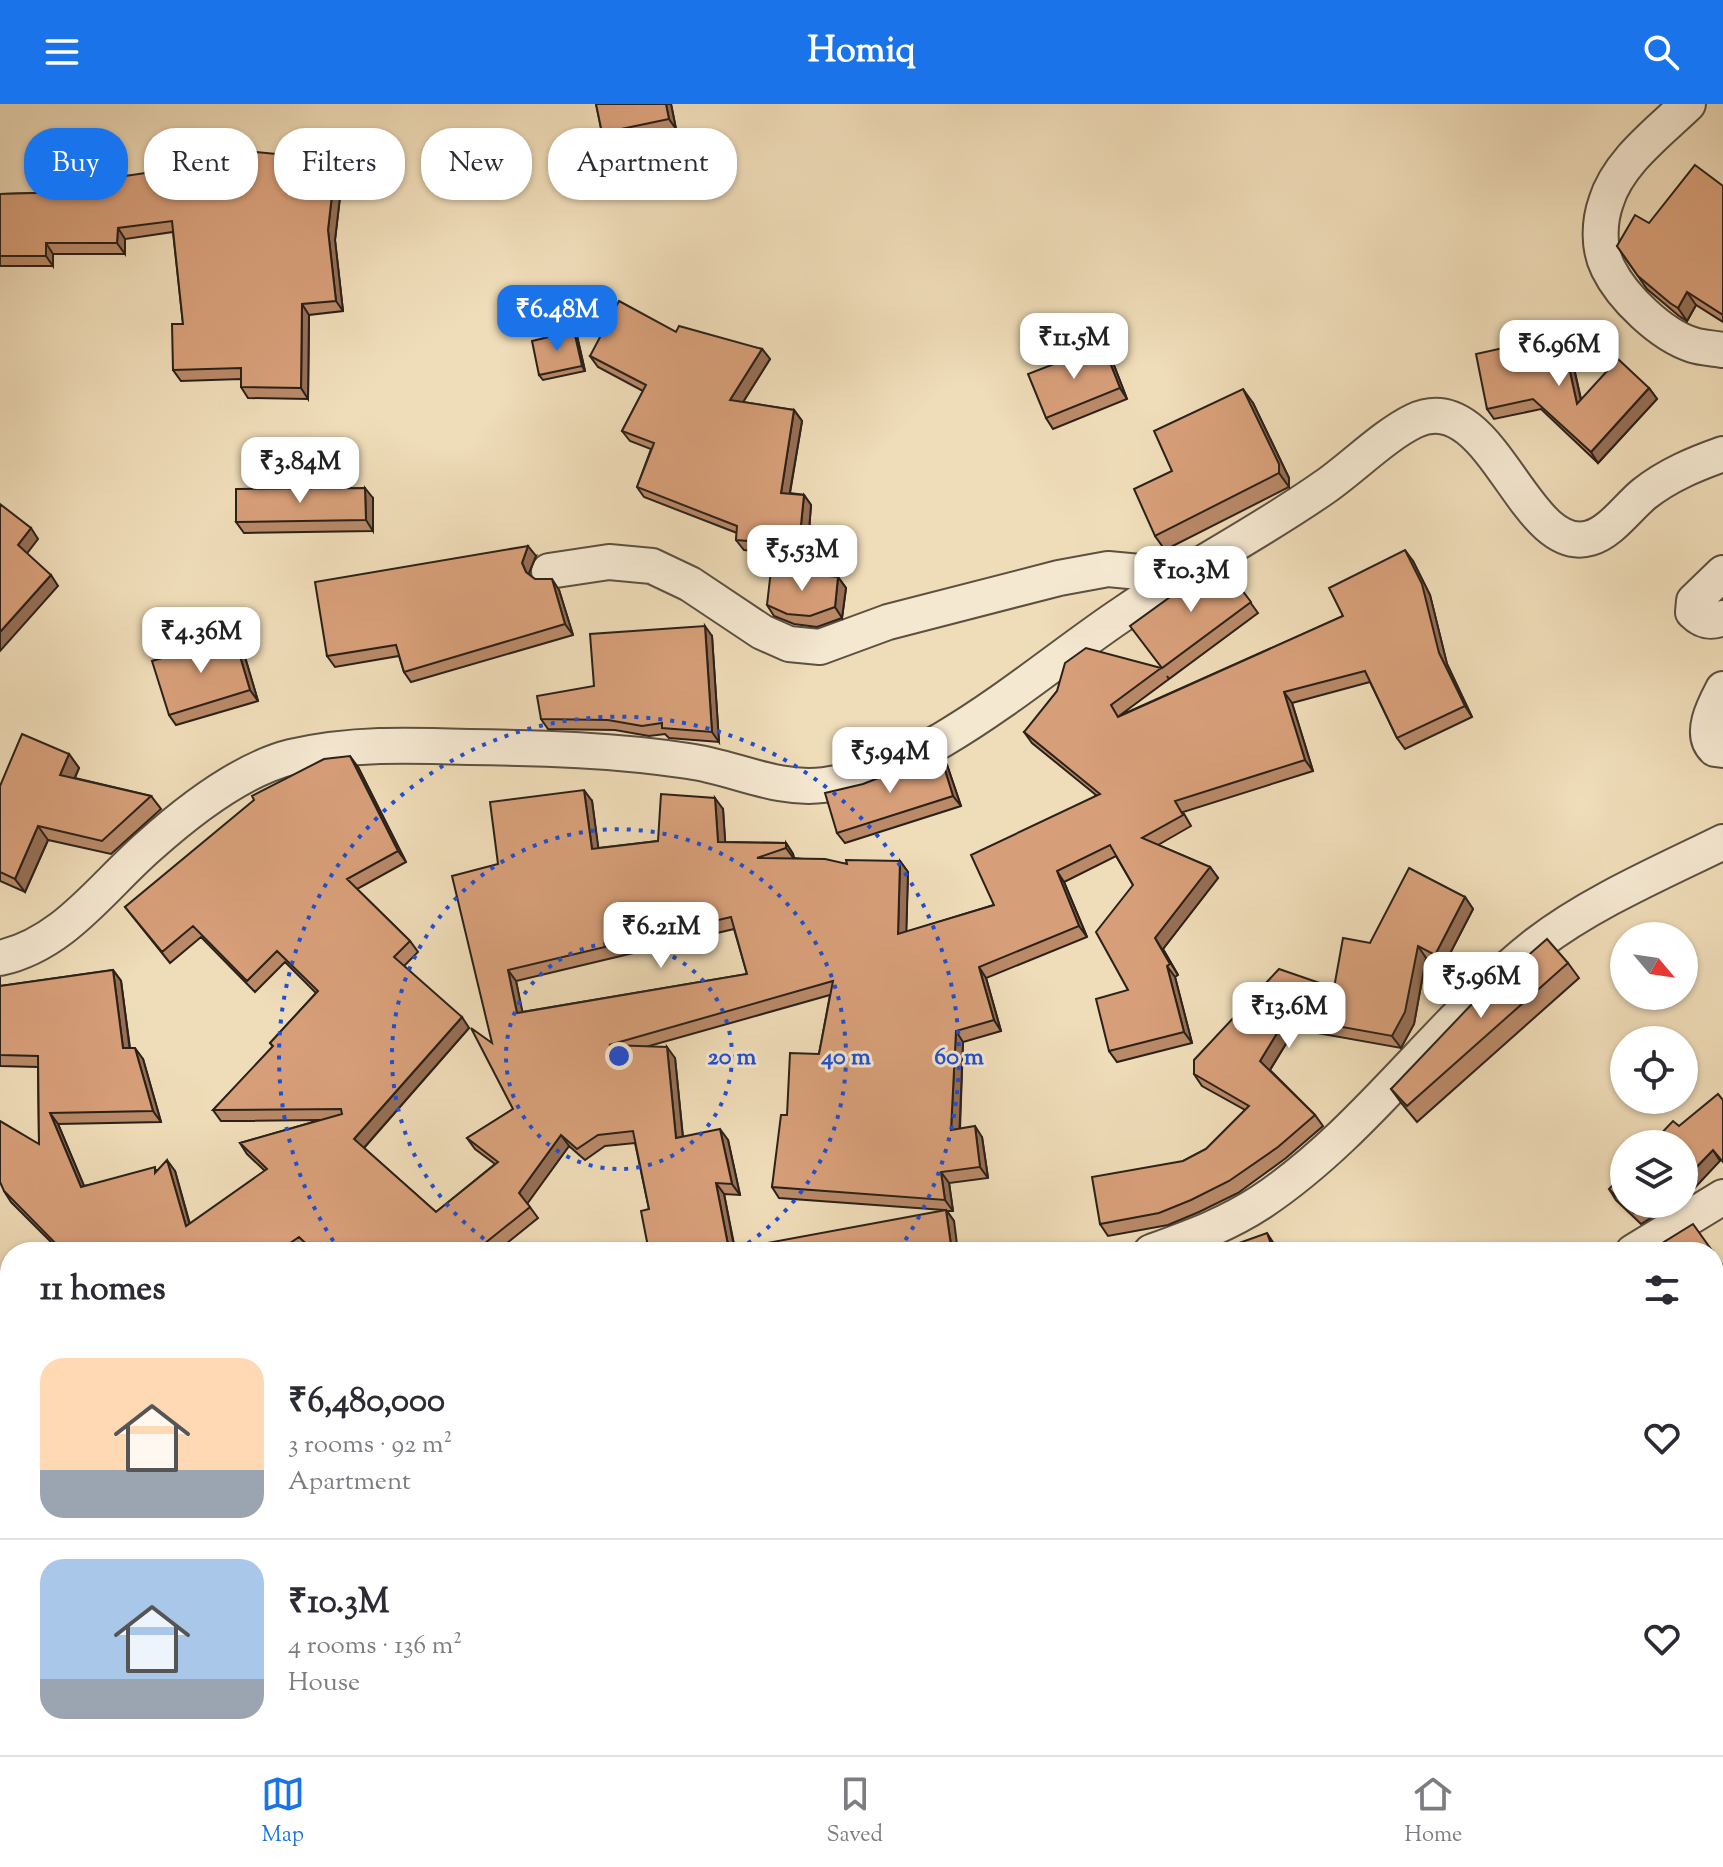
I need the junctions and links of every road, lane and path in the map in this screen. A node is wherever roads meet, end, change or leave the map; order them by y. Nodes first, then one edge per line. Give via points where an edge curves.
1 (1688, 104) edge
2 (1723, 350) edge
3 (1723, 454) edge
4 (549, 571) dead end
5 (1723, 573) edge
6 (1172, 583) junction
7 (1723, 618) edge
8 (1723, 689) edge
9 (1723, 750) edge
10 (1723, 842) edge
11 (0, 958) edge
12 (1723, 1197) edge
13 (1178, 1242) edge
14 (1649, 1242) edge

1 - 2 street via 1630,161 1606,200 1600,232 1607,267 1631,299 1691,344
3 - 6 street via 1654,487 1589,538 1565,538 1542,518 1478,438 1439,415 1415,421 1323,488
4 - 6 street via 609,562 652,566 690,584 762,632 789,644 820,647 888,622 1108,569
5 - 7 street via 1694,601 1693,612 1701,620
6 - 11 street via 951,732 883,770 822,786 768,783 697,762 603,749 366,745 287,758 226,787 149,845 71,922 23,953
8 - 9 street via 1706,733 1708,743
10 - 13 street via 1538,943 1466,1007 1366,1113 1262,1201
12 - 14 street

